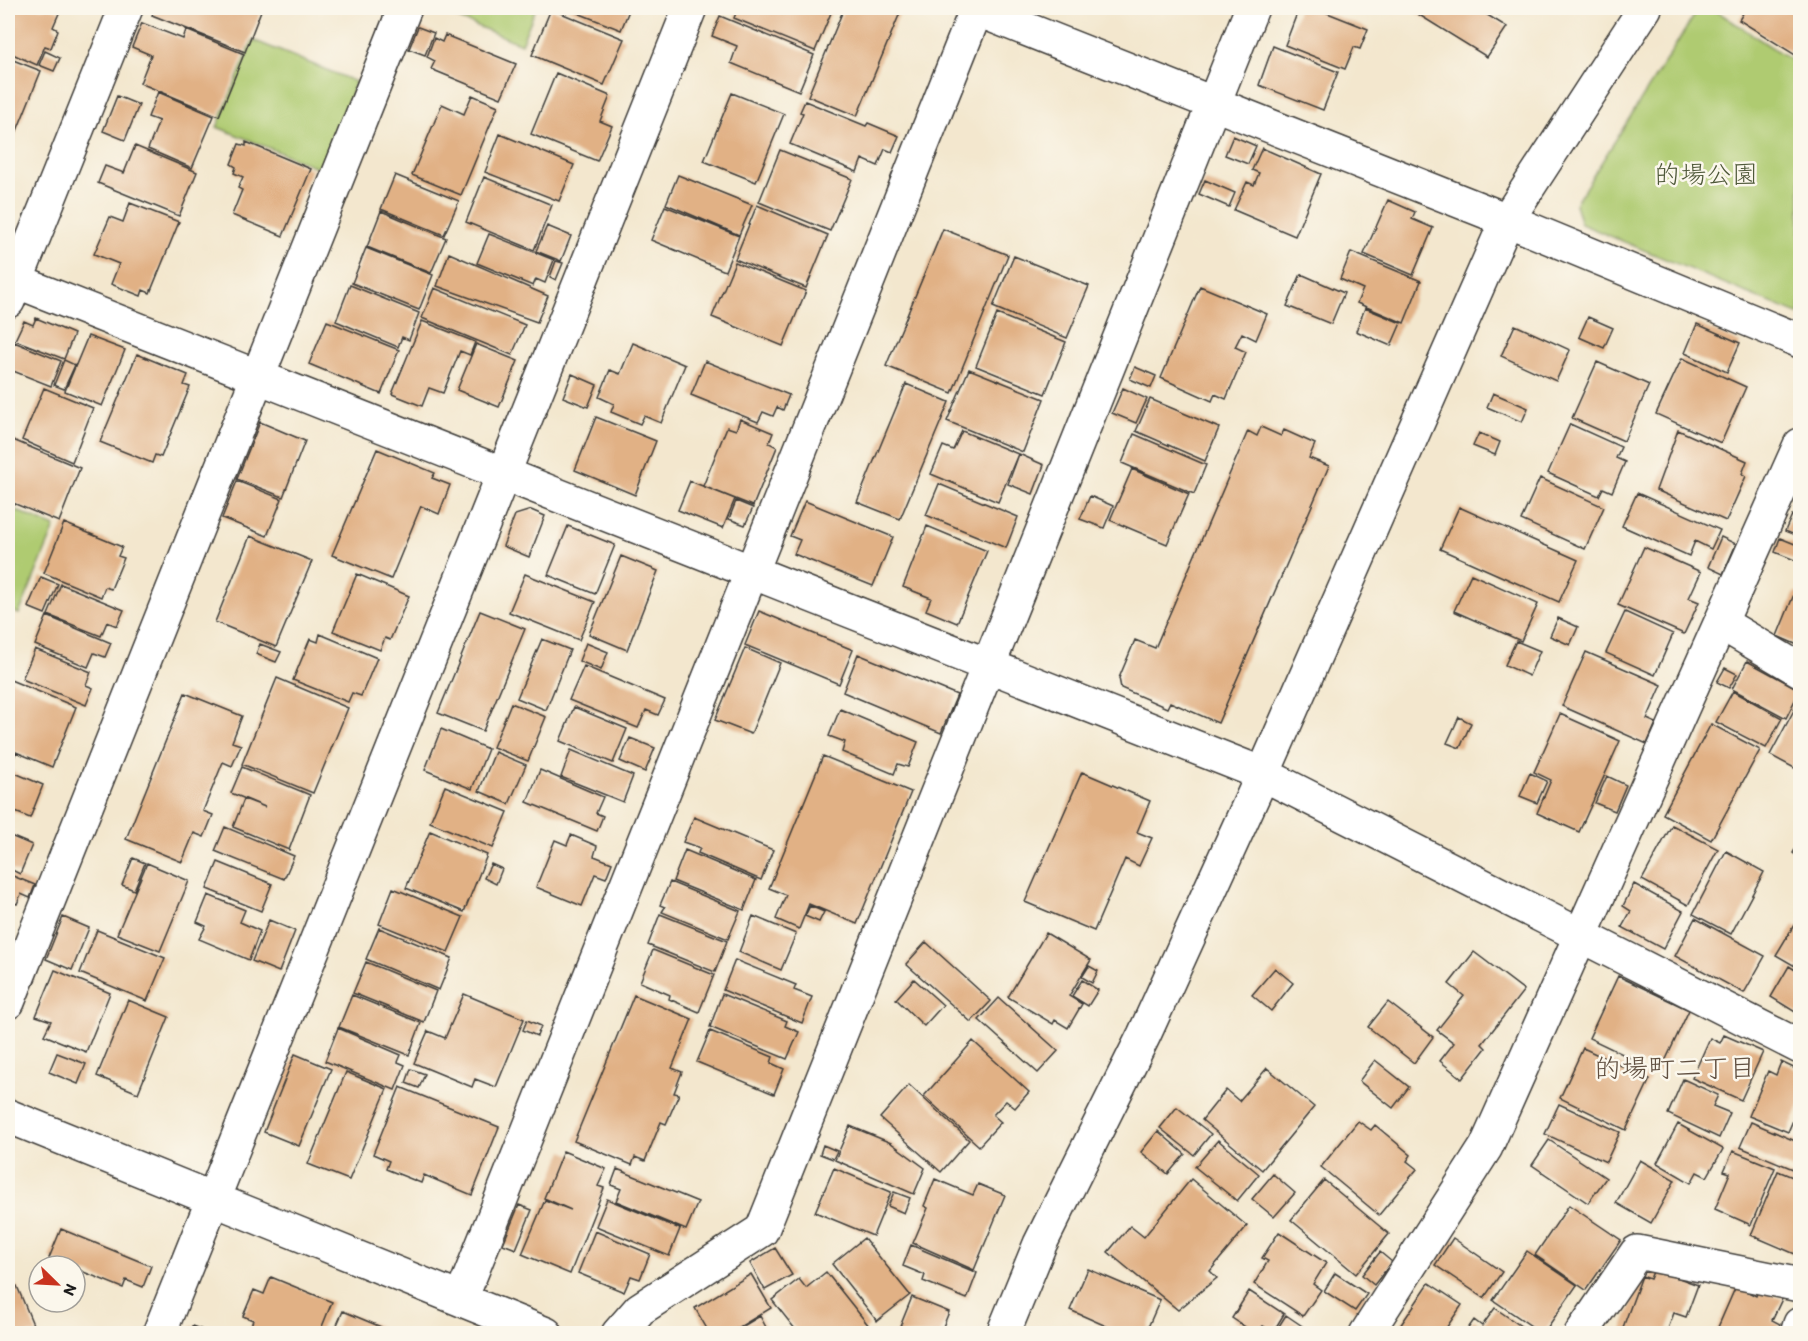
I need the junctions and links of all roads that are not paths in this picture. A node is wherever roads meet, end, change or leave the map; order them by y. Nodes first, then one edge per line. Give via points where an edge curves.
1 (126, 8) edge
2 (405, 8) edge
3 (690, 8) edge
4 (975, 8) edge
5 (1252, 8) edge
6 (1644, 8) edge
7 (1214, 104) junction
8 (1507, 220) junction
9 (10, 287) edge
10 (1800, 341) edge
11 (257, 376) junction
12 (1800, 445) edge
13 (503, 474) junction
14 (750, 572) junction
15 (1721, 623) junction
16 (987, 665) junction
17 (1800, 670) edge
18 (1263, 774) junction
19 (1581, 935) junction
20 (8, 1002) edge
21 (1800, 1047) edge
22 (8, 1116) edge
23 (213, 1199) junction
24 (1800, 1285) edge
25 (461, 1299) junction
26 (1800, 1324) edge
27 (159, 1334) edge
28 (546, 1334) edge
29 (618, 1334) edge
30 (1003, 1334) edge
31 (1366, 1334) edge
32 (1581, 1334) edge
33 (1797, 1334) edge

1 - 9 street
2 - 11 street
3 - 13 street
4 - 7 street
4 - 14 street
5 - 7 street
6 - 8 street
7 - 8 street
7 - 16 street
8 - 10 street
8 - 18 street
9 - 11 street
11 - 13 street
11 - 20 street
12 - 15 street
13 - 14 street
13 - 23 street
14 - 16 street
14 - 25 street
15 - 17 street
15 - 19 street
16 - 18 street
16 - 29 street via 762,1230 640,1309
18 - 19 street
18 - 30 street via 1144,1035 1041,1244
19 - 21 street
19 - 31 street via 1486,1147
22 - 23 street
23 - 25 street
23 - 27 street
24 - 32 street via 1637,1252
25 - 28 street
26 - 33 street

